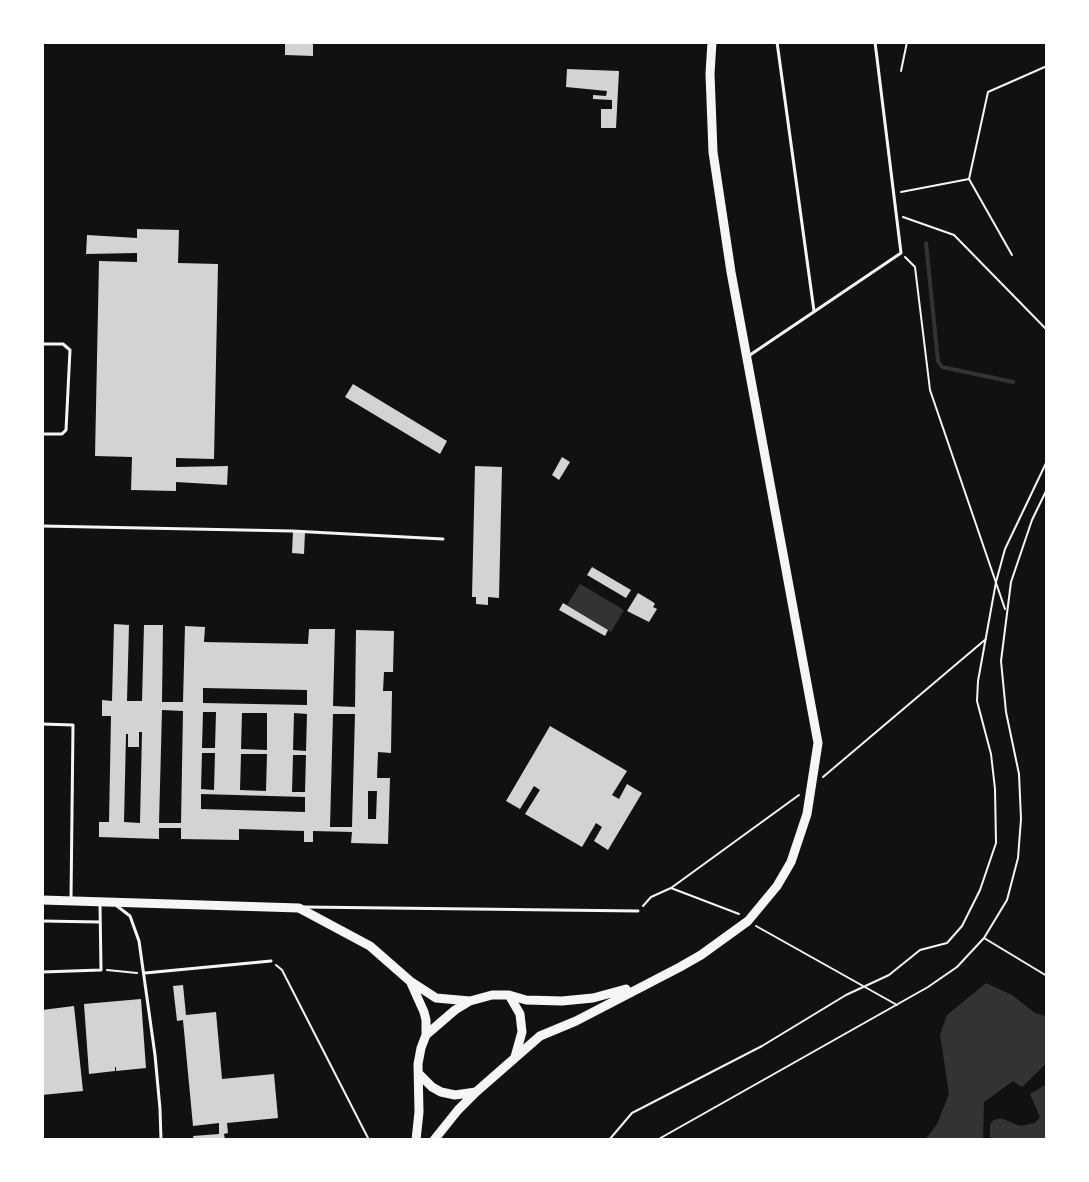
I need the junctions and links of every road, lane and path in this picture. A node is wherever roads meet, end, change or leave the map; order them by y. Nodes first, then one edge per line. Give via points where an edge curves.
1 (712, 42) edge
2 (777, 42) edge
3 (875, 42) edge
4 (907, 42) edge
5 (1047, 66) edge
6 (901, 71) dead end
7 (969, 179) junction
8 (895, 194) junction
9 (897, 215) junction
10 (901, 253) junction
11 (1012, 255) dead end
12 (814, 312) junction
13 (1047, 330) edge
14 (42, 344) edge
15 (746, 358) junction
16 (42, 434) edge
17 (1047, 461) edge
18 (1047, 489) edge
19 (42, 526) edge
20 (443, 539) dead end
21 (996, 582) junction
22 (1006, 612) junction
23 (986, 639) junction
24 (42, 724) edge
25 (813, 785) junction
26 (671, 888) junction
27 (42, 900) edge
28 (70, 901) junction
29 (99, 902) junction
30 (113, 903) junction
31 (299, 908) junction
32 (638, 911) joint
33 (42, 921) edge
34 (748, 921) junction
35 (100, 922) junction
36 (984, 938) junction
37 (271, 961) joint
38 (101, 970) junction
39 (42, 972) edge
40 (145, 973) junction
41 (1047, 976) edge
42 (410, 981) junction
43 (641, 986) junction
44 (866, 987) junction
45 (509, 995) junction
46 (470, 1001) junction
47 (897, 1005) junction
48 (426, 1035) junction
49 (515, 1057) junction
50 (419, 1074) junction
51 (476, 1092) junction
52 (160, 1140) edge
53 (369, 1140) edge
54 (416, 1140) edge
55 (434, 1140) edge
56 (609, 1140) edge
57 (657, 1140) edge

1 - 15 main road via 713,152
2 - 12 lane
3 - 8 lane
4 - 6 path
5 - 7 path via 988,92
7 - 8 path
7 - 11 path
8 - 9 lane
9 - 10 lane
9 - 13 path via 954,235
10 - 12 lane
10 - 21 path via 915,267 930,390
12 - 15 lane
14 - 16 lane via 63,344 70,350 66,432
15 - 25 main road via 812,703 818,743
17 - 21 path via 1005,549
18 - 22 path via 1019,555
19 - 20 lane
21 - 22 path
21 - 23 path
22 - 36 path via 1001,661 1022,819 1018,858 1007,900
23 - 25 path
23 - 44 path via 977,701 991,754 997,822 996,843 980,890 962,926 947,943 921,950
24 - 28 lane via 73,725
25 - 26 path
25 - 34 main road via 791,862
26 - 32 path via 651,897
26 - 34 path
27 - 28 main road
28 - 29 main road
29 - 30 main road
29 - 35 lane
30 - 31 main road
30 - 40 lane via 130,916
31 - 32 lane
31 - 42 main road via 370,946
33 - 35 lane
34 - 43 main road via 701,955
34 - 44 path
35 - 38 lane
36 - 41 path
36 - 47 path via 957,967
37 - 40 lane
37 - 53 path via 282,970
38 - 39 lane
38 - 40 path
40 - 52 lane
42 - 46 main road via 436,998
42 - 48 main road via 424,1012
43 - 45 main road via 562,1001 526,1000
43 - 49 main road via 540,1036
44 - 47 path
44 - 56 path via 632,1113
45 - 46 main road
45 - 49 main road via 520,1014 522,1032
46 - 48 main road
47 - 57 path
48 - 50 main road
49 - 51 main road
50 - 51 main road via 441,1092
50 - 54 main road
51 - 55 main road

